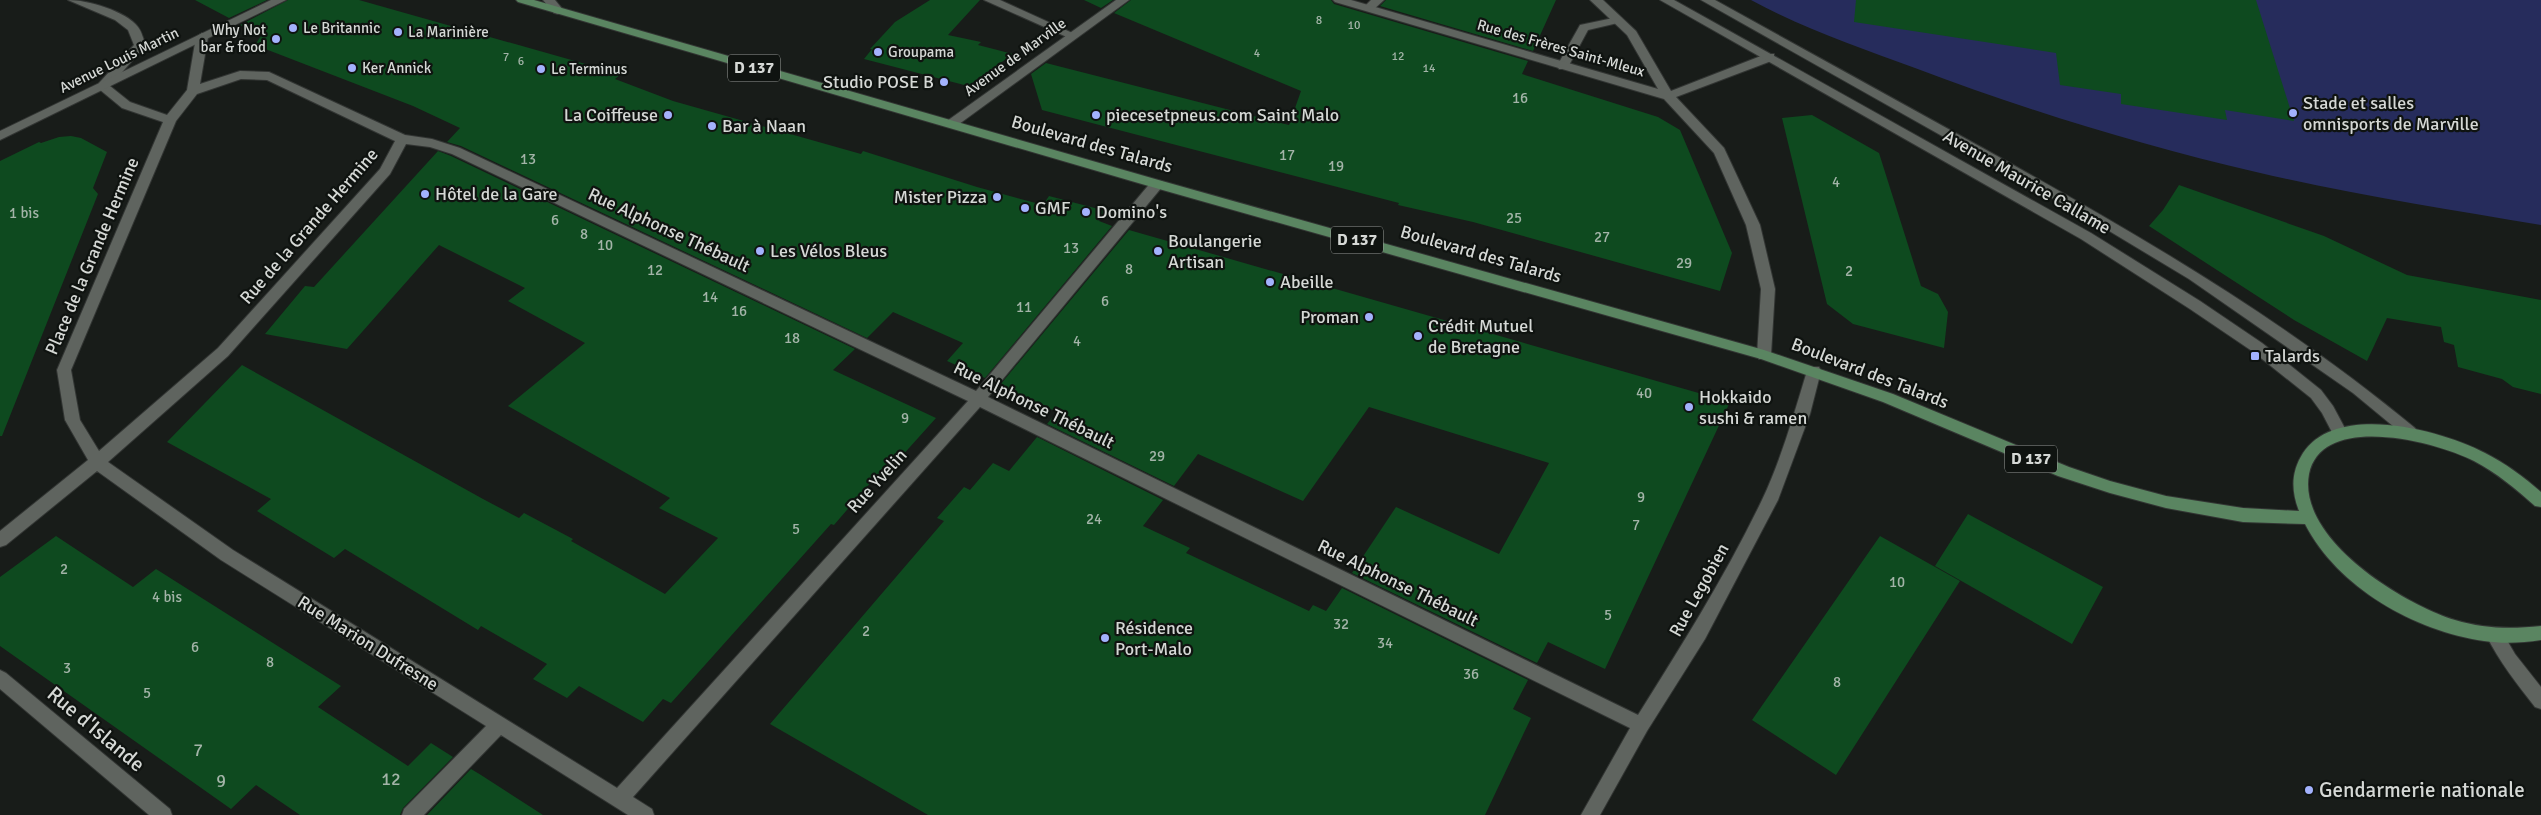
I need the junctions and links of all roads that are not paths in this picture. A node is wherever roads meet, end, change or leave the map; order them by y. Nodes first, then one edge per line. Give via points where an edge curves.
1 (74, 0) edge
2 (280, 0) edge
3 (522, 0) edge
4 (549, 0) edge
5 (990, 0) edge
6 (1124, 0) edge
7 (1339, 0) edge
8 (1378, 0) edge
9 (1596, 0) edge
10 (1666, 0) edge
11 (1707, 0) edge
12 (1369, 8) junction
13 (558, 11) junction
14 (1618, 20) junction
15 (1072, 36) junction
16 (202, 38) junction
17 (1770, 57) junction
18 (1563, 66) junction
19 (103, 86) junction
20 (193, 91) junction
21 (1668, 96) junction
22 (170, 120) junction
23 (951, 124) junction
24 (0, 136) edge
25 (402, 139) junction
26 (1157, 184) junction
27 (1764, 355) junction
28 (1814, 371) junction
29 (978, 399) junction
30 (2410, 432) junction
31 (2340, 434) junction
32 (97, 462) junction
33 (2541, 501) edge
34 (2310, 518) junction
35 (0, 540) edge
36 (2541, 632) edge
37 (2495, 634) junction
38 (0, 678) edge
39 (2541, 701) edge
40 (499, 725) junction
41 (1641, 725) junction
42 (619, 798) junction
43 (163, 815) edge
44 (411, 815) edge
45 (645, 815) edge
46 (1590, 815) edge

1 - 19 street via 120,18 134,28 140,45
2 - 16 street, Avenue Louis Martin
3 - 13 main road, Boulevard des Talards
4 - 13 street
5 - 15 street
6 - 15 street, Avenue de Marville
7 - 12 street, Rue des Frères Saint-Mleux
8 - 12 street
9 - 14 street
10 - 17 street, Avenue Maurice Callame
11 - 30 street, Avenue Maurice Callame via 2096,217 2194,276 2358,389
12 - 18 street, Rue des Frères Saint-Mleux
13 - 23 main road, Boulevard des Talards / D 137
14 - 18 street via 1584,27
14 - 21 street via 1632,33
15 - 23 street, Avenue de Marville
16 - 19 street, Avenue Louis Martin
16 - 20 street
17 - 21 street
17 - 31 street, Avenue Maurice Callame via 2086,236 2195,305 2257,347 2316,394
18 - 21 street, Rue des Frères Saint-Mleux
19 - 22 street via 126,105
19 - 24 street, Avenue Louis Martin
20 - 22 street, Place de la Grande Hermine
20 - 25 street, Rue de la Grande Hermine via 240,75 269,76
21 - 27 street via 1720,151 1753,225 1768,290
22 - 32 street, Place de la Grande Hermine via 64,370 73,420
23 - 26 main road, Boulevard des Talards / D 137
25 - 29 street, Rue Alphonse Thébault via 456,150
25 - 32 street, Rue de la Grande Hermine via 385,171 223,352
26 - 27 main road, Boulevard des Talards / D 137
26 - 29 street, Rue Yvelin
27 - 28 main road, Boulevard des Talards / D 137
28 - 34 main road, Boulevard des Talards / D 137 via 1888,398 2064,472 2110,486 2166,502 2242,515
28 - 41 street, Rue Legobien via 1802,414 1770,500 1699,634
29 - 41 street, Rue Alphonse Thébault
29 - 42 street, Rue Yvelin
30 - 31 main road via 2379,430
30 - 33 main road via 2468,451 2500,468
31 - 34 main road via 2325,441 2310,455 2302,472 2302,494
32 - 35 street, Rue de la Grande Hermine
32 - 40 street, Rue Marion Dufresne via 227,555
34 - 37 main road via 2324,542 2347,566 2381,593 2441,623 2477,633
36 - 37 main road via 2511,636
37 - 39 street via 2509,659
38 - 43 street, Rue d'Islande
40 - 42 street, Rue Marion Dufresne
40 - 44 street
41 - 46 street, Rue Legobien
42 - 45 street, Rue Marion Dufresne

